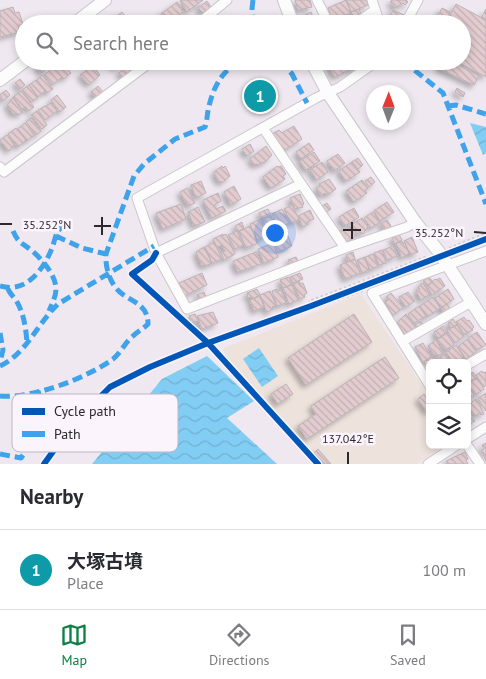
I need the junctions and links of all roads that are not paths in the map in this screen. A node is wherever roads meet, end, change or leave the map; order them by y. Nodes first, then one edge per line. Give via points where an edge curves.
1 (105, 0) edge
2 (227, 0) edge
3 (284, 0) edge
4 (317, 0) edge
5 (372, 0) edge
6 (418, 0) edge
7 (375, 10) junction
8 (86, 15) edge
9 (209, 15) edge
10 (290, 15) edge
11 (324, 15) edge
12 (368, 15) edge
13 (377, 15) edge
14 (410, 15) edge
15 (15, 69) edge
16 (140, 70) edge
17 (316, 70) edge
18 (364, 70) edge
19 (0, 80) edge
20 (328, 93) junction
21 (263, 128) junction
22 (0, 167) edge
23 (302, 184) junction
24 (415, 222) junction
25 (345, 248) junction
26 (486, 250) edge
27 (156, 253) junction
28 (447, 264) junction
29 (471, 302) junction
30 (486, 324) edge
31 (403, 342) junction
32 (486, 354) edge
33 (471, 363) edge
34 (426, 379) edge
35 (486, 427) edge
36 (471, 436) edge
37 (451, 449) edge
38 (470, 449) edge
39 (428, 464) edge
40 (480, 464) edge

1 - 8 street
2 - 9 street
3 - 10 street
4 - 11 street
5 - 7 street
6 - 14 street
7 - 12 street
7 - 13 street
15 - 19 street
16 - 22 street via 4,172
17 - 20 street
18 - 20 street
20 - 21 street
20 - 24 street
21 - 23 street
21 - 27 street via 137,198
23 - 25 street
23 - 27 street
24 - 25 street
24 - 28 street
25 - 27 street via 187,309
26 - 28 street
28 - 29 street
28 - 31 street via 372,293
29 - 30 street
29 - 31 street
31 - 34 street
32 - 33 street
35 - 36 street
37 - 39 street
38 - 40 street

